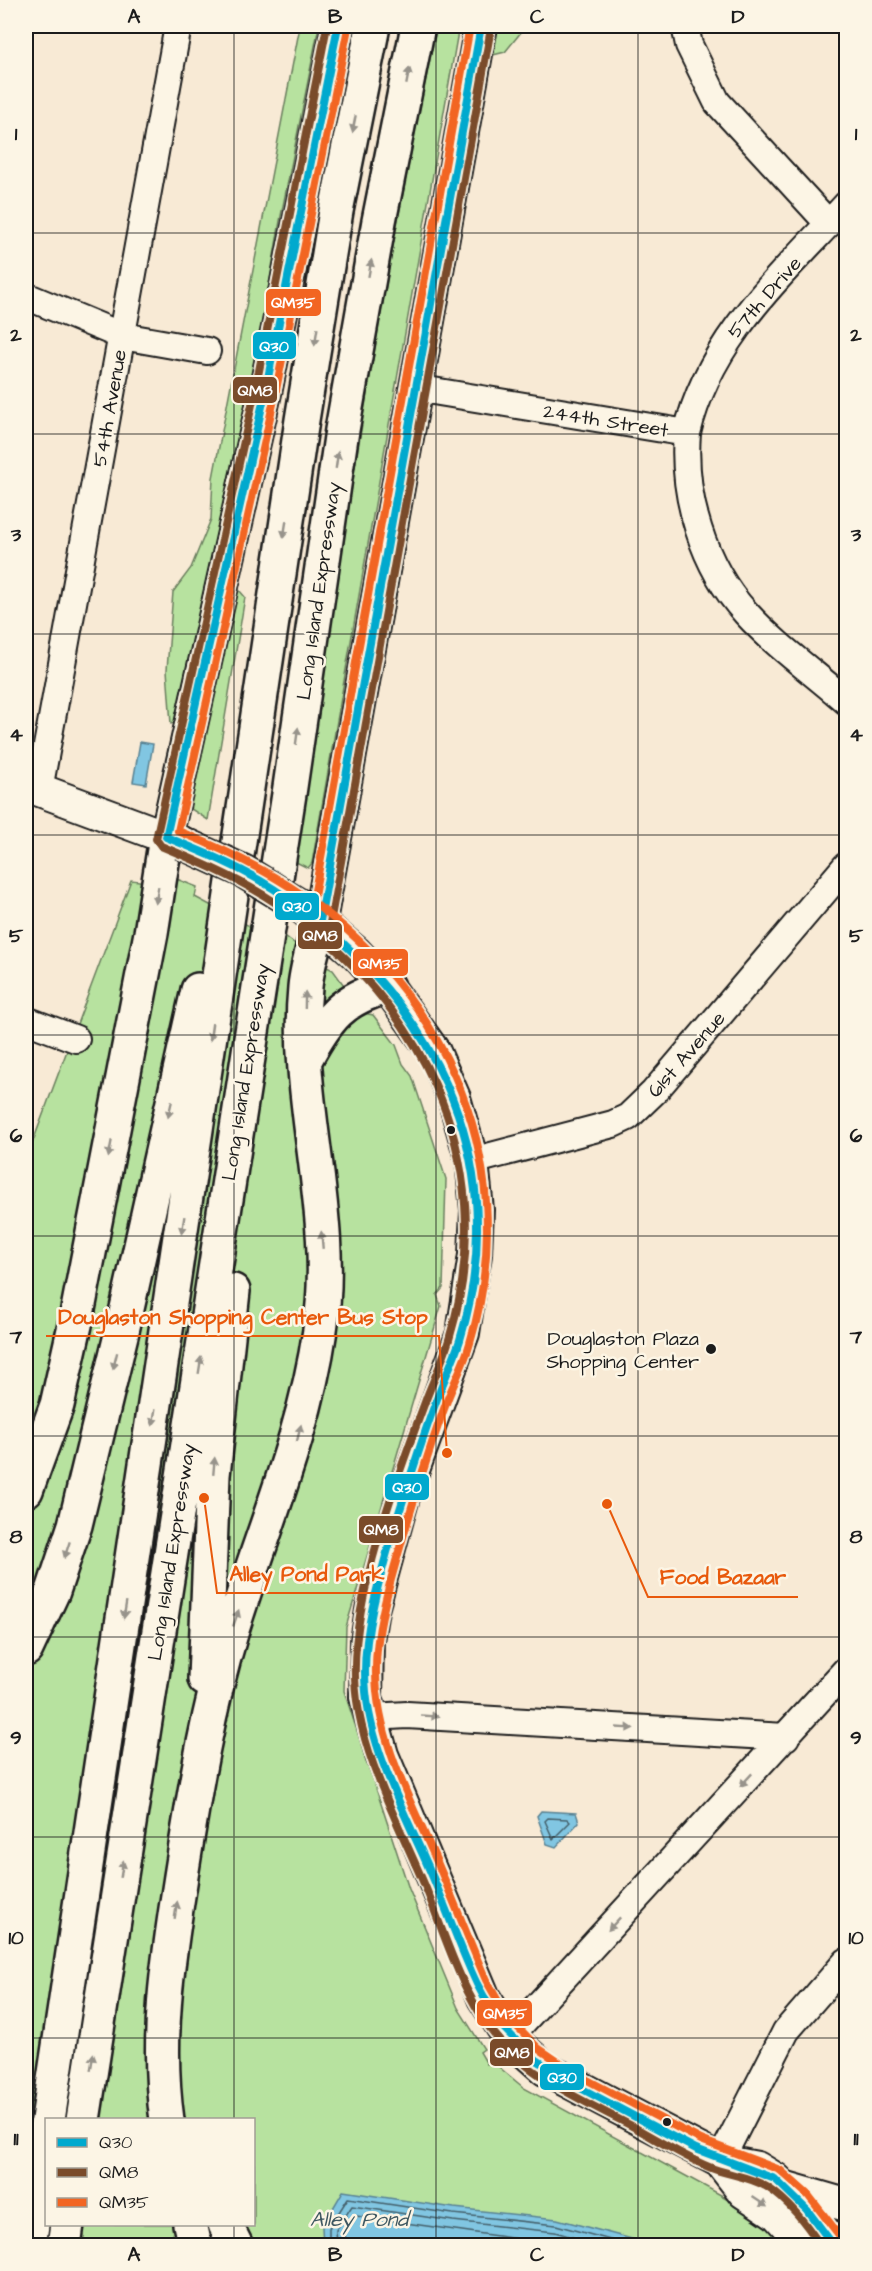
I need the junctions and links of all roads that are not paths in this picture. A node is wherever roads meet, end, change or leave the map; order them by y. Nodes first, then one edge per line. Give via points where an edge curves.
1 (178, 26) edge
2 (338, 26) edge
3 (373, 26) edge
4 (418, 26) edge
5 (481, 26) edge
6 (685, 26) edge
7 (846, 205) edge
8 (829, 224) junction
9 (26, 296) edge
10 (122, 336) junction
11 (207, 351) dead end
12 (415, 388) junction
13 (687, 433) junction
14 (846, 701) edge
15 (32, 787) edge
16 (246, 787) junction
17 (289, 794) junction
18 (174, 840) junction
19 (846, 866) edge
20 (311, 914) junction
21 (388, 987) junction
22 (26, 1020) edge
23 (76, 1039) dead end
24 (306, 1058) junction
25 (472, 1161) junction
26 (88, 1262) junction
27 (26, 1440) edge
28 (26, 1490) edge
29 (26, 1649) edge
30 (846, 1670) edge
31 (372, 1717) junction
32 (786, 1737) junction
33 (200, 1755) junction
34 (846, 1962) edge
35 (167, 1968) junction
36 (509, 2037) junction
37 (48, 2118) edge
38 (83, 2118) edge
39 (167, 2118) edge
40 (185, 2118) edge
41 (45, 2134) edge
42 (720, 2161) junction
43 (783, 2186) junction
44 (846, 2205) edge
45 (190, 2226) edge
46 (226, 2226) edge
47 (29, 2240) edge
48 (195, 2246) edge
49 (236, 2246) edge
50 (806, 2246) edge
51 (834, 2246) edge

1 - 10 street, 54th Avenue
2 - 18 main road
3 -> 16 highway, Long Island Expressway via 336,211
17 -> 4 highway, Long Island Expressway via 342,430
5 - 12 main road
6 - 8 street via 689,45 717,102
7 - 8 street, 57th Drive
8 - 13 street, 57th Drive via 727,339 704,383
9 - 10 street
10 - 11 street
10 - 15 street, 54th Avenue
12 - 13 street, 244th Street
12 - 20 main road
13 - 14 street, 244th Street via 689,489 720,578 751,619
15 - 18 main road
16 -> 29 highway via 75,1526 53,1591
16 -> 37 highway, Long Island Expressway
33 -> 17 highway via 213,1474
38 -> 17 highway, Long Island Expressway
18 - 20 main road, bridge via 243,871
18 -> 26 highway via 148,945
19 - 25 street, 61st Avenue via 654,1092 628,1117 597,1130
20 - 21 main road
24 -> 20 highway via 305,985
21 - 24 highway via 350,1000 323,1025
21 - 25 main road via 434,1052 454,1098
22 - 23 street
33 -> 24 highway via 232,1628 296,1444 321,1326 324,1264
25 - 31 main road via 477,1210 475,1255 463,1333 403,1497 372,1610 365,1674
26 - 27 highway via 45,1400
26 - 28 highway via 57,1405
30 - 32 street
31 -> 32 street via 407,1715
31 - 36 main road via 382,1755 484,1998
32 -> 36 street
35 -> 33 highway
34 - 42 street via 786,2031
35 - 39 highway via 161,2036 161,2082
35 - 40 highway via 168,2029 175,2082
36 - 42 main road via 544,2069
41 - 47 highway
42 - 43 main road via 757,2168
42 -> 50 main road via 744,2192 777,2214
43 - 44 main road
43 - 51 main road
45 - 48 highway
46 - 49 highway

